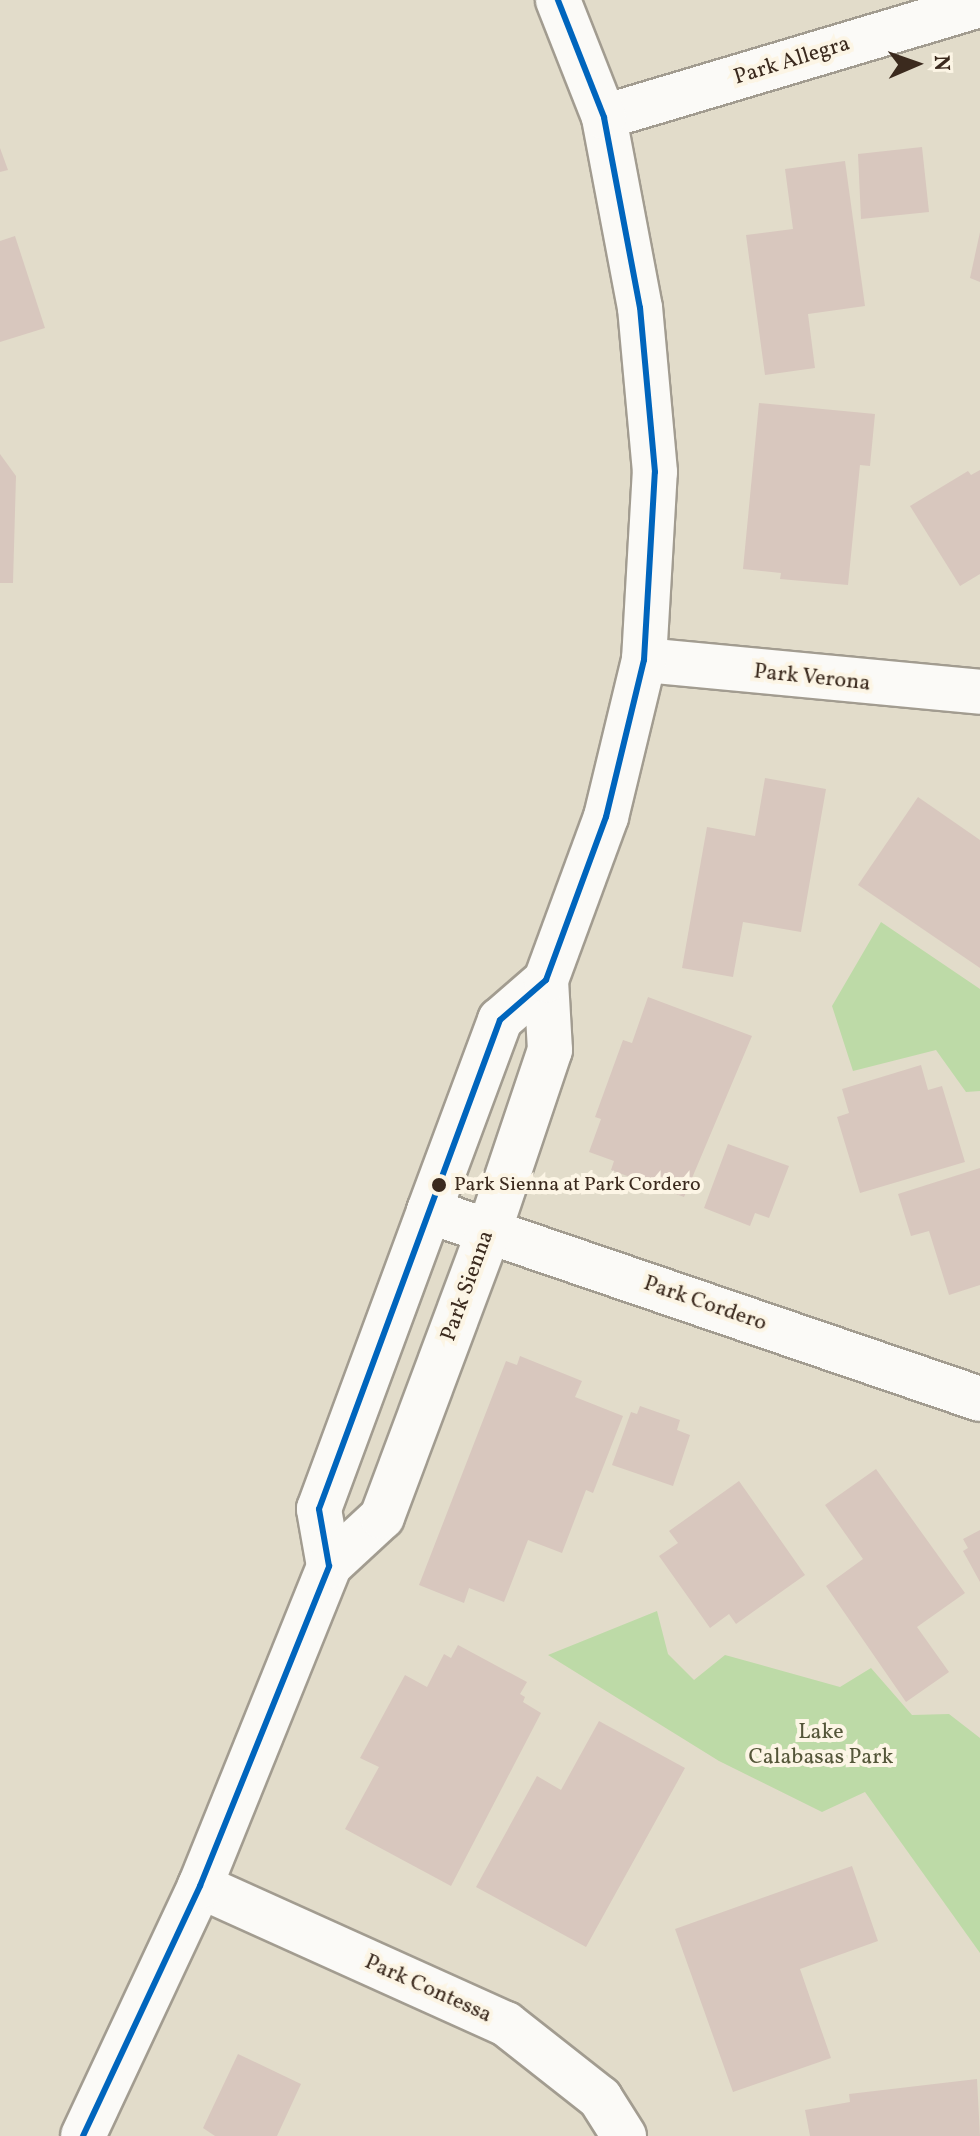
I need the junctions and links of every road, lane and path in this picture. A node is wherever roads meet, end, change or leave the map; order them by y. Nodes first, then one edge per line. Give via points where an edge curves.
1 (558, 0) edge
2 (980, 5) edge
3 (604, 117) junction
4 (644, 660) junction
5 (980, 692) edge
6 (546, 980) junction
7 (429, 1211) junction
8 (489, 1231) junction
9 (980, 1399) edge
10 (329, 1566) junction
11 (200, 1886) junction
12 (83, 2136) edge
13 (624, 2136) edge

1 - 3 street, Park Sienna
2 - 3 street, Park Allegra
3 - 4 street, Park Sienna via 640,308 655,472
4 - 5 street, Park Verona
4 - 6 street, Park Sienna via 606,817
6 - 7 street, Park Sienna via 500,1020
6 - 8 street, Park Sienna via 550,1050
7 - 8 street, Park Cordero
7 - 10 street, Park Sienna via 319,1509
8 - 9 street, Park Cordero
8 - 10 street, Park Sienna via 382,1517
10 - 11 street, Park Sienna
11 - 12 street, Park Sienna
11 - 13 street, Park Contessa via 506,2024 600,2098

